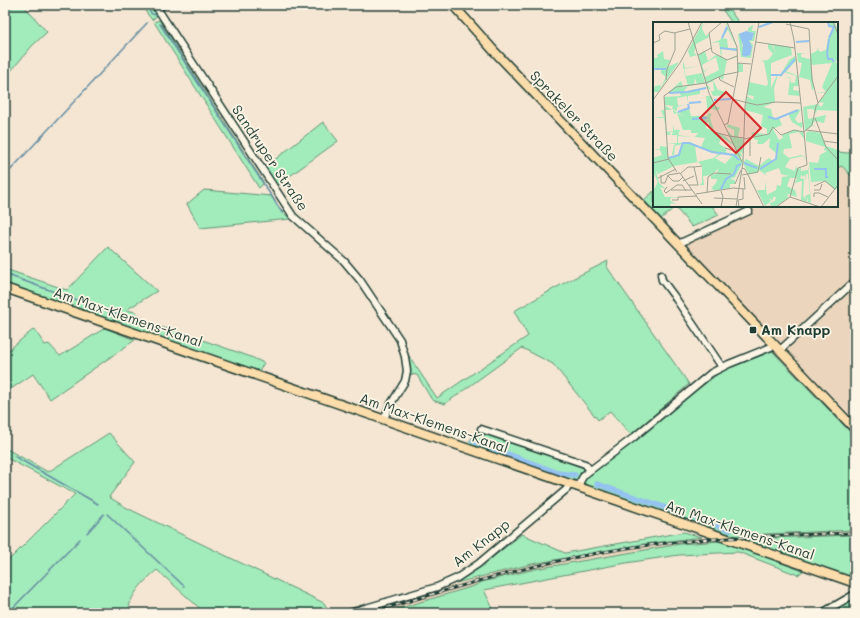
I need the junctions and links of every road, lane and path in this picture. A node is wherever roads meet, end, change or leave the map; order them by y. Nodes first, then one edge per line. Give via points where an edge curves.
1 (453, 5) edge
2 (158, 10) edge
3 (749, 211) dead end
4 (678, 244) junction
5 (661, 275) dead end
6 (855, 281) edge
7 (5, 288) edge
8 (777, 347) junction
9 (722, 367) junction
10 (384, 419) junction
11 (481, 429) dead end
12 (855, 429) edge
13 (590, 470) junction
14 (573, 485) junction
15 (855, 583) edge
16 (855, 594) edge
17 (349, 613) edge
18 (822, 613) edge

1 - 4 main road, Sprakeler Straße
2 - 10 street, Sandruper Straße via 293,216 344,261 360,280 400,340 407,371 405,381
3 - 4 street
4 - 8 main road, Sprakeler Straße
5 - 9 street
6 - 8 street, Am Knapp
7 - 10 main road, Am Max-Klemens-Kanal
8 - 9 street, Am Knapp via 771,347
8 - 12 main road, Sprakeler Straße
9 - 13 street, Am Knapp
10 - 14 main road, Am Max-Klemens-Kanal
11 - 13 street, Am Max-Klemens-Kanal via 585,464
13 - 14 street, Am Knapp
14 - 15 main road, Am Max-Klemens-Kanal
14 - 17 street, Am Knapp via 464,574 437,587
16 - 18 street

